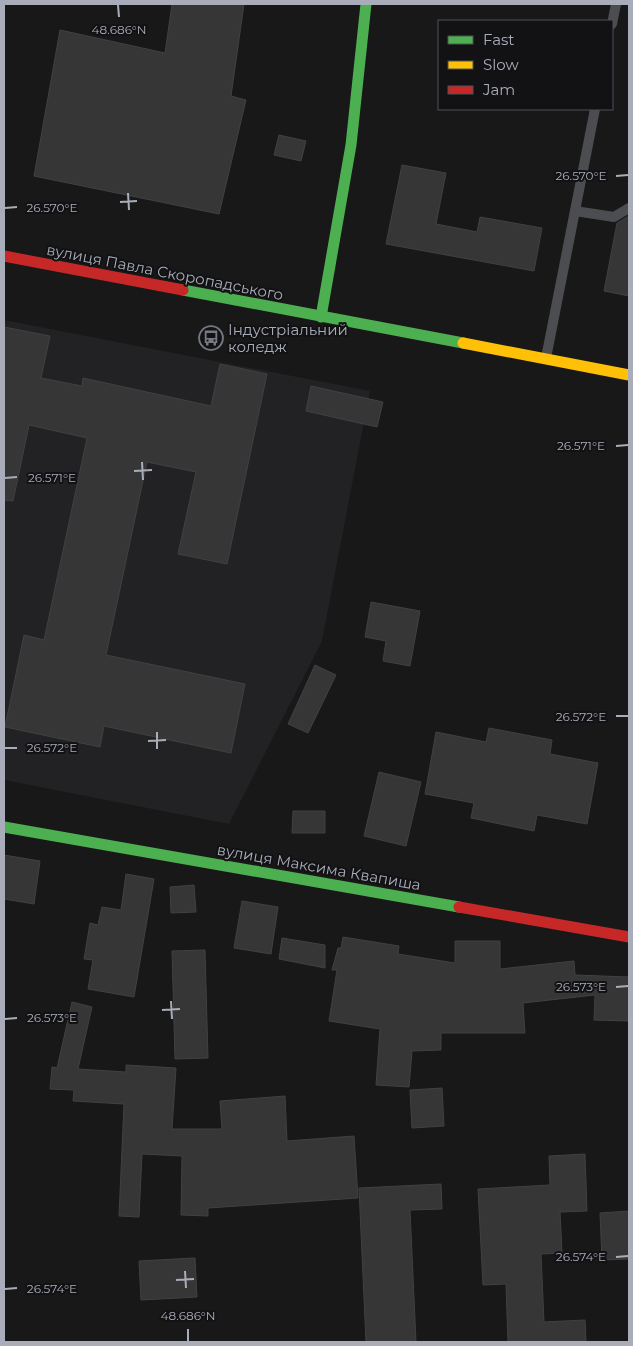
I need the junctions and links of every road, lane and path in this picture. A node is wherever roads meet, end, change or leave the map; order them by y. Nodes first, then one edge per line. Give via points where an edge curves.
1 (366, 4) edge
2 (616, 4) edge
3 (613, 20) edge
4 (595, 110) edge
5 (629, 208) edge
6 (575, 211) junction
7 (4, 256) edge
8 (321, 317) junction
9 (546, 358) junction
10 (629, 375) edge
11 (4, 827) edge
12 (629, 937) edge

1 - 8 street via 351,145
2 - 3 lane
4 - 6 lane
5 - 6 lane via 614,217
6 - 9 lane
7 - 8 street, вулиця Павла Скоропадського
8 - 9 street, вулиця Павла Скоропадського
9 - 10 street, вулиця Павла Скоропадського
11 - 12 street, вулиця Максима Квапиша

